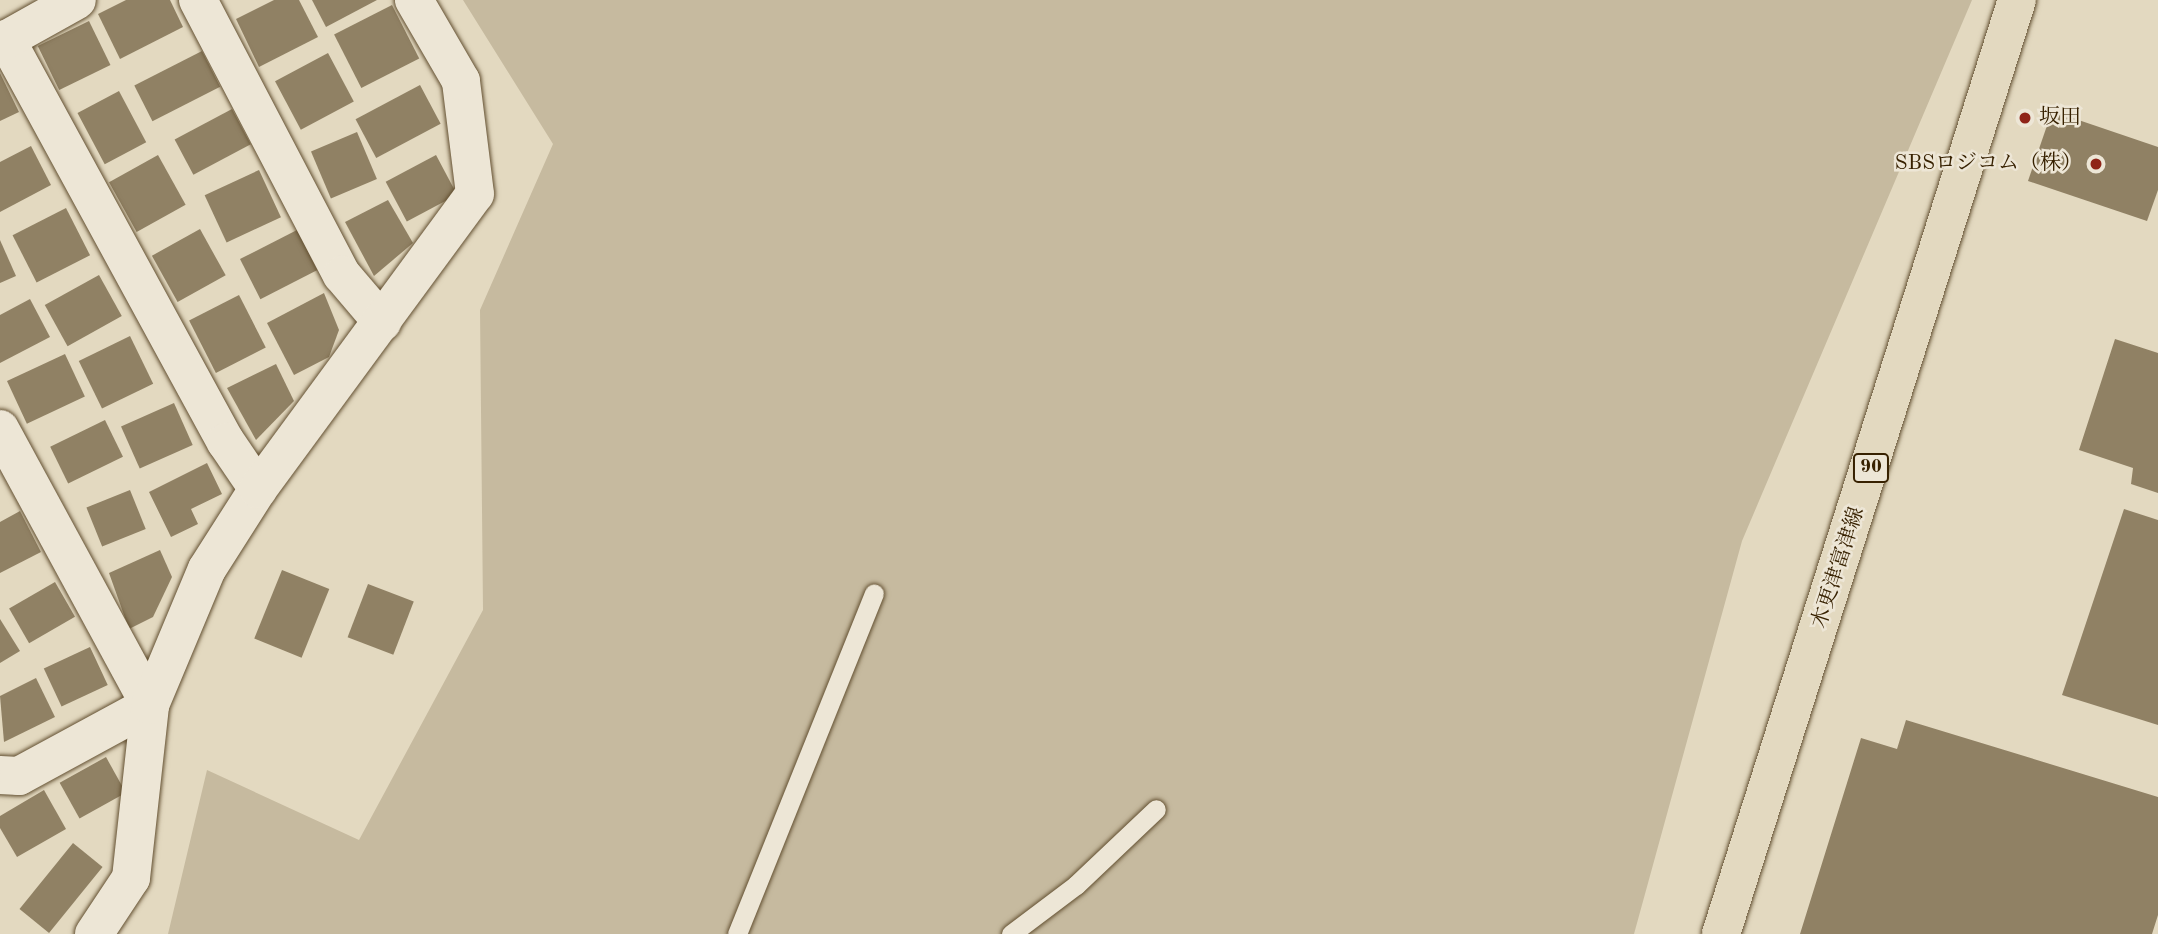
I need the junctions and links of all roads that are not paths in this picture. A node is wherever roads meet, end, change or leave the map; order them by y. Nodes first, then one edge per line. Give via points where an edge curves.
1 (77, 0) edge
2 (198, 0) edge
3 (414, 0) edge
4 (2017, 0) edge
5 (3, 41) edge
6 (382, 322) junction
7 (0, 429) edge
8 (258, 489) junction
9 (874, 593) dead end
10 (150, 705) junction
11 (0, 775) edge
12 (1156, 809) dead end
13 (94, 934) edge
14 (737, 934) edge
15 (1011, 934) edge
16 (1721, 934) edge

1 - 5 street
2 - 6 street via 342,275
3 - 6 street via 461,81 475,194
4 - 16 main road, 木更津富津線 / 90
5 - 8 street via 226,442
6 - 8 street
7 - 10 street
8 - 10 street via 206,569
9 - 14 lane
10 - 11 street via 19,776
10 - 13 street via 131,878
12 - 15 lane via 1076,885

